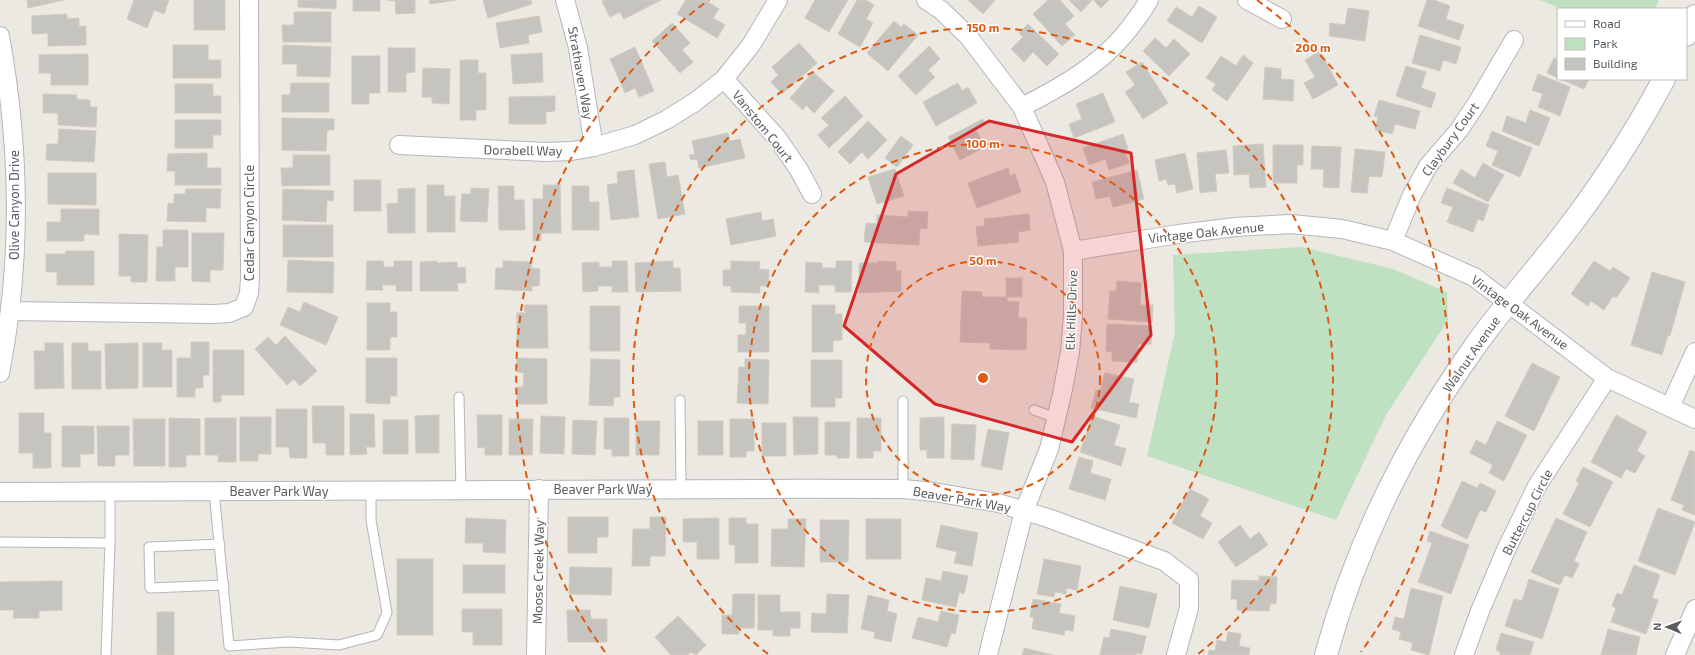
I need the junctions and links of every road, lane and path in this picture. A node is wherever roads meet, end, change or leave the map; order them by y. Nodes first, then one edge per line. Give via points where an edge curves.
1 (250, 0) edge
2 (565, 0) edge
3 (778, 0) edge
4 (926, 0) edge
5 (1149, 0) edge
6 (1247, 0) edge
7 (1695, 16) edge
8 (1282, 19) dead end
9 (1687, 33) edge
10 (0, 36) edge
11 (1514, 40) dead end
12 (2, 60) edge
13 (724, 79) junction
14 (1663, 80) edge
15 (1022, 107) junction
16 (399, 145) dead end
17 (594, 147) junction
18 (812, 194) dead end
19 (1393, 241) junction
20 (1073, 250) junction
21 (1508, 302) junction
22 (10, 311) junction
23 (1695, 352) edge
24 (0, 373) edge
25 (1607, 378) junction
26 (459, 397) dead end
27 (680, 400) dead end
28 (903, 401) dead end
29 (1670, 407) junction
30 (1034, 410) dead end
31 (1056, 418) junction
32 (1695, 419) edge
33 (681, 488) junction
34 (539, 489) junction
35 (903, 489) junction
36 (214, 491) junction
37 (371, 491) junction
38 (461, 491) junction
39 (0, 492) edge
40 (110, 492) junction
41 (1024, 511) junction
42 (0, 542) edge
43 (110, 543) junction
44 (220, 544) junction
45 (224, 585) junction
46 (1695, 609) edge
47 (106, 655) edge
48 (536, 655) edge
49 (988, 655) edge
50 (1176, 655) edge
51 (1326, 655) edge
52 (1464, 655) edge
53 (1675, 655) edge

1 - 22 street, Cedar Canyon Circle via 250,278 244,307 229,313 214,314
2 - 17 street, Strathaven Way via 578,48
3 - 13 street, Dorabell Way via 751,45
4 - 15 street, Elk Hills Drive via 941,10 968,36
5 - 15 street via 1124,35 1105,53 1059,87
6 - 8 street
7 - 9 street
10 - 12 street, Olive Canyon Drive
11 - 19 street, Claybury Court via 1459,130 1428,166 1412,195
12 - 22 street, Olive Canyon Drive via 12,117 16,181
13 - 17 street, Dorabell Way via 695,102 666,120 635,135
13 - 18 street, Vanstom Court via 778,139
14 - 21 street, Walnut Avenue via 1609,171 1564,234
15 - 20 street, Elk Hills Drive via 1055,182
16 - 17 street, Dorabell Way via 546,152
19 - 20 street, Vintage Oak Avenue via 1342,229 1291,224 1235,227
19 - 21 street, Vintage Oak Avenue via 1474,276
20 - 31 street, Elk Hills Drive via 1070,352
21 - 25 street, Vintage Oak Avenue
21 - 51 street, Walnut Avenue via 1444,390 1393,480 1346,591
22 - 24 street, Olive Canyon Drive
23 - 29 street
25 - 29 street, Vintage Oak Avenue
25 - 52 street, Buttercup Circle via 1537,486 1506,550
26 - 38 lane
27 - 33 lane
28 - 35 lane
29 - 32 street, Vintage Oak Avenue
30 - 31 lane
31 - 41 street, Elk Hills Drive via 1049,449
33 - 34 street, Beaver Park Way
33 - 35 street, Beaver Park Way
34 - 38 street, Beaver Park Way
34 - 48 street, Moose Creek Way
35 - 41 street, Beaver Park Way via 998,503
36 - 37 street, Beaver Park Way
36 - 40 street, Beaver Park Way
36 - 44 lane
37 - 38 street, Beaver Park Way
37 - 45 lane via 371,520 387,613 377,635 339,645 289,642 229,646
39 - 40 street, Beaver Park Way
40 - 43 lane
41 - 49 street, Elk Hills Drive
41 - 50 street, Beaver Park Way via 1164,561 1189,580 1189,608
42 - 43 lane
43 - 47 lane
44 - 45 lane
44 - 45 lane via 149,547 150,588
46 - 53 street

